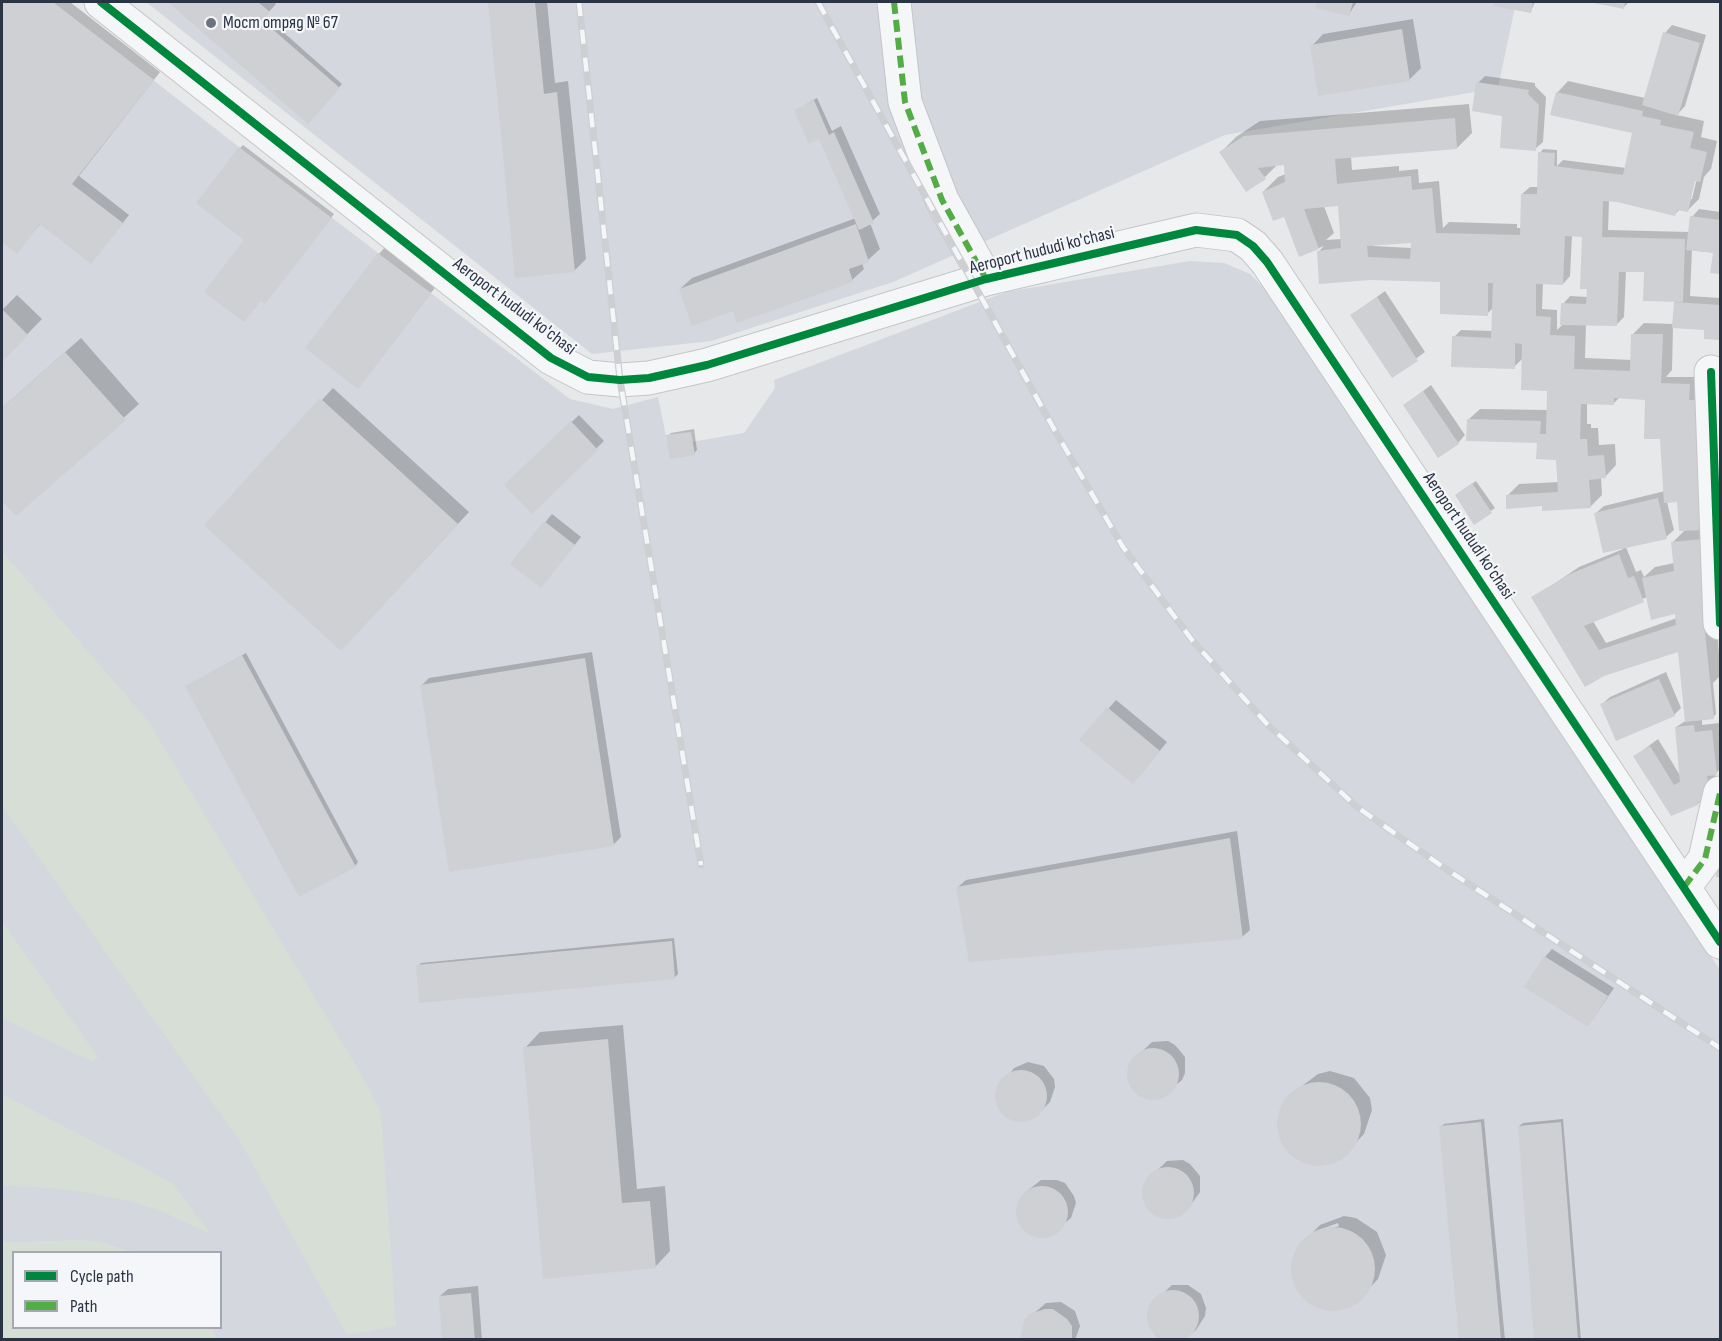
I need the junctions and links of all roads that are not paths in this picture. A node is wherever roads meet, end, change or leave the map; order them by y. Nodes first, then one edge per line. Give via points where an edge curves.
1 (100, 2) edge
2 (894, 2) edge
3 (986, 279) junction
4 (1711, 372) dead end
5 (1720, 623) edge
6 (1720, 793) edge
7 (1684, 887) junction
8 (1720, 942) edge

1 - 3 street, Aeroport hududi ko'chasi via 551,358 588,377 640,379 707,365
2 - 3 street via 905,102 942,200
3 - 7 street, Aeroport hududi ko'chasi via 1196,230 1231,233 1253,246
4 - 5 street
6 - 7 street via 1705,859
7 - 8 street, Aeroport hududi ko'chasi

